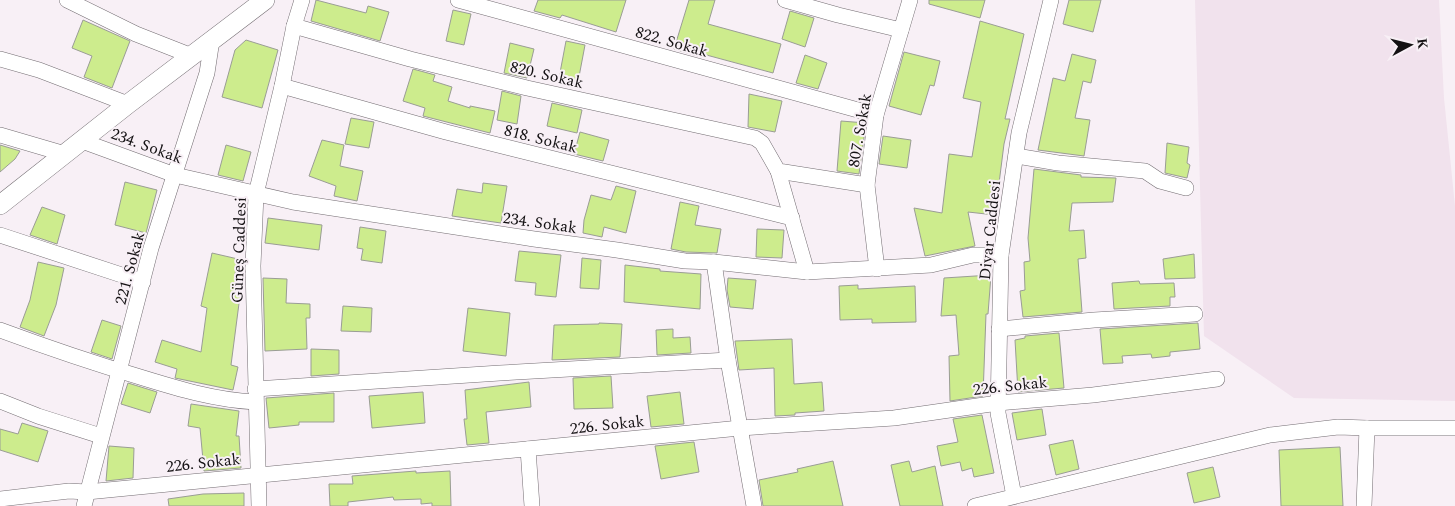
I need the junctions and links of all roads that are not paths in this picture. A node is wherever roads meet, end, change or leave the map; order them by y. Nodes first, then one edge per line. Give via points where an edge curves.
1 (67, 0) edge
2 (264, 0) edge
3 (302, 0) edge
4 (458, 0) edge
5 (785, 0) edge
6 (910, 0) edge
7 (1051, 0) edge
8 (294, 26) junction
9 (901, 30) junction
10 (212, 40) junction
11 (192, 56) junction
12 (0, 58) edge
13 (282, 86) junction
14 (128, 104) junction
15 (876, 115) junction
16 (0, 135) edge
17 (82, 141) junction
18 (65, 154) junction
19 (1016, 156) junction
20 (778, 171) junction
21 (175, 175) junction
22 (867, 185) junction
23 (1186, 188) dead end
24 (256, 194) junction
25 (5, 196) edge
26 (792, 218) junction
27 (0, 235) edge
28 (1001, 255) junction
29 (714, 262) junction
30 (877, 269) junction
31 (807, 272) junction
32 (143, 282) junction
33 (1195, 314) dead end
34 (999, 329) junction
35 (0, 330) edge
36 (728, 360) junction
37 (120, 371) junction
38 (1216, 379) dead end
39 (255, 396) junction
40 (0, 401) edge
41 (998, 403) junction
42 (740, 428) junction
43 (1367, 428) junction
44 (1455, 428) edge
45 (101, 436) junction
46 (528, 449) junction
47 (257, 474) junction
48 (1014, 496) junction
49 (0, 499) edge
50 (85, 499) edge
51 (259, 506) edge
52 (532, 506) edge
53 (754, 506) edge
54 (975, 506) edge
55 (1364, 506) edge

1 - 11 street via 136,34
2 - 10 main road
3 - 8 street, Güneş Caddesi
4 - 15 street, 822. Sokak
5 - 9 street
6 - 9 street, 807. Sokak
7 - 19 street, Diyar Caddesi
8 - 13 street, Güneş Caddesi
8 - 20 street, 820. Sokak via 491,79 755,138 762,143
9 - 15 street, 807. Sokak
10 - 11 main road
10 - 21 street, 221. Sokak via 207,73
11 - 14 main road
12 - 14 street
13 - 24 street, Güneş Caddesi
13 - 26 street, 818. Sokak via 455,134
14 - 17 main road
15 - 22 street, 807. Sokak
16 - 18 street
17 - 18 main road
17 - 21 street, 234. Sokak
18 - 25 main road
19 - 23 street via 1058,164 1145,172 1160,181
19 - 28 street, Diyar Caddesi
20 - 22 street
20 - 26 street, 820. Sokak
21 - 24 street, 234. Sokak
21 - 32 street, 221. Sokak
22 - 30 street, 807. Sokak
24 - 29 street, 234. Sokak via 685,262
24 - 39 street, Güneş Caddesi via 253,266
26 - 31 street, 820. Sokak
27 - 32 street
28 - 30 street, 234. Sokak via 973,255 931,265
28 - 34 street, Diyar Caddesi
29 - 31 street, 234. Sokak
29 - 36 street
30 - 31 street, 234. Sokak
32 - 37 street, 221. Sokak
33 - 34 street
34 - 41 street, Diyar Caddesi
35 - 37 street
36 - 39 street via 500,372
36 - 42 street
37 - 39 street via 195,394 234,401
37 - 45 street, 221. Sokak
38 - 41 street, 226. Sokak
39 - 47 street, Güneş Caddesi
40 - 45 street
41 - 42 street, 226. Sokak via 894,418
41 - 48 street, Diyar Caddesi
42 - 46 street, 226. Sokak
42 - 53 street
43 - 44 street
43 - 48 street via 1338,427 1270,435
43 - 55 street
45 - 50 street, 221. Sokak
46 - 47 street, 226. Sokak
46 - 52 street
47 - 50 street, 226. Sokak
47 - 51 street, Güneş Caddesi
48 - 54 street
49 - 50 street, 226. Sokak via 69,491

